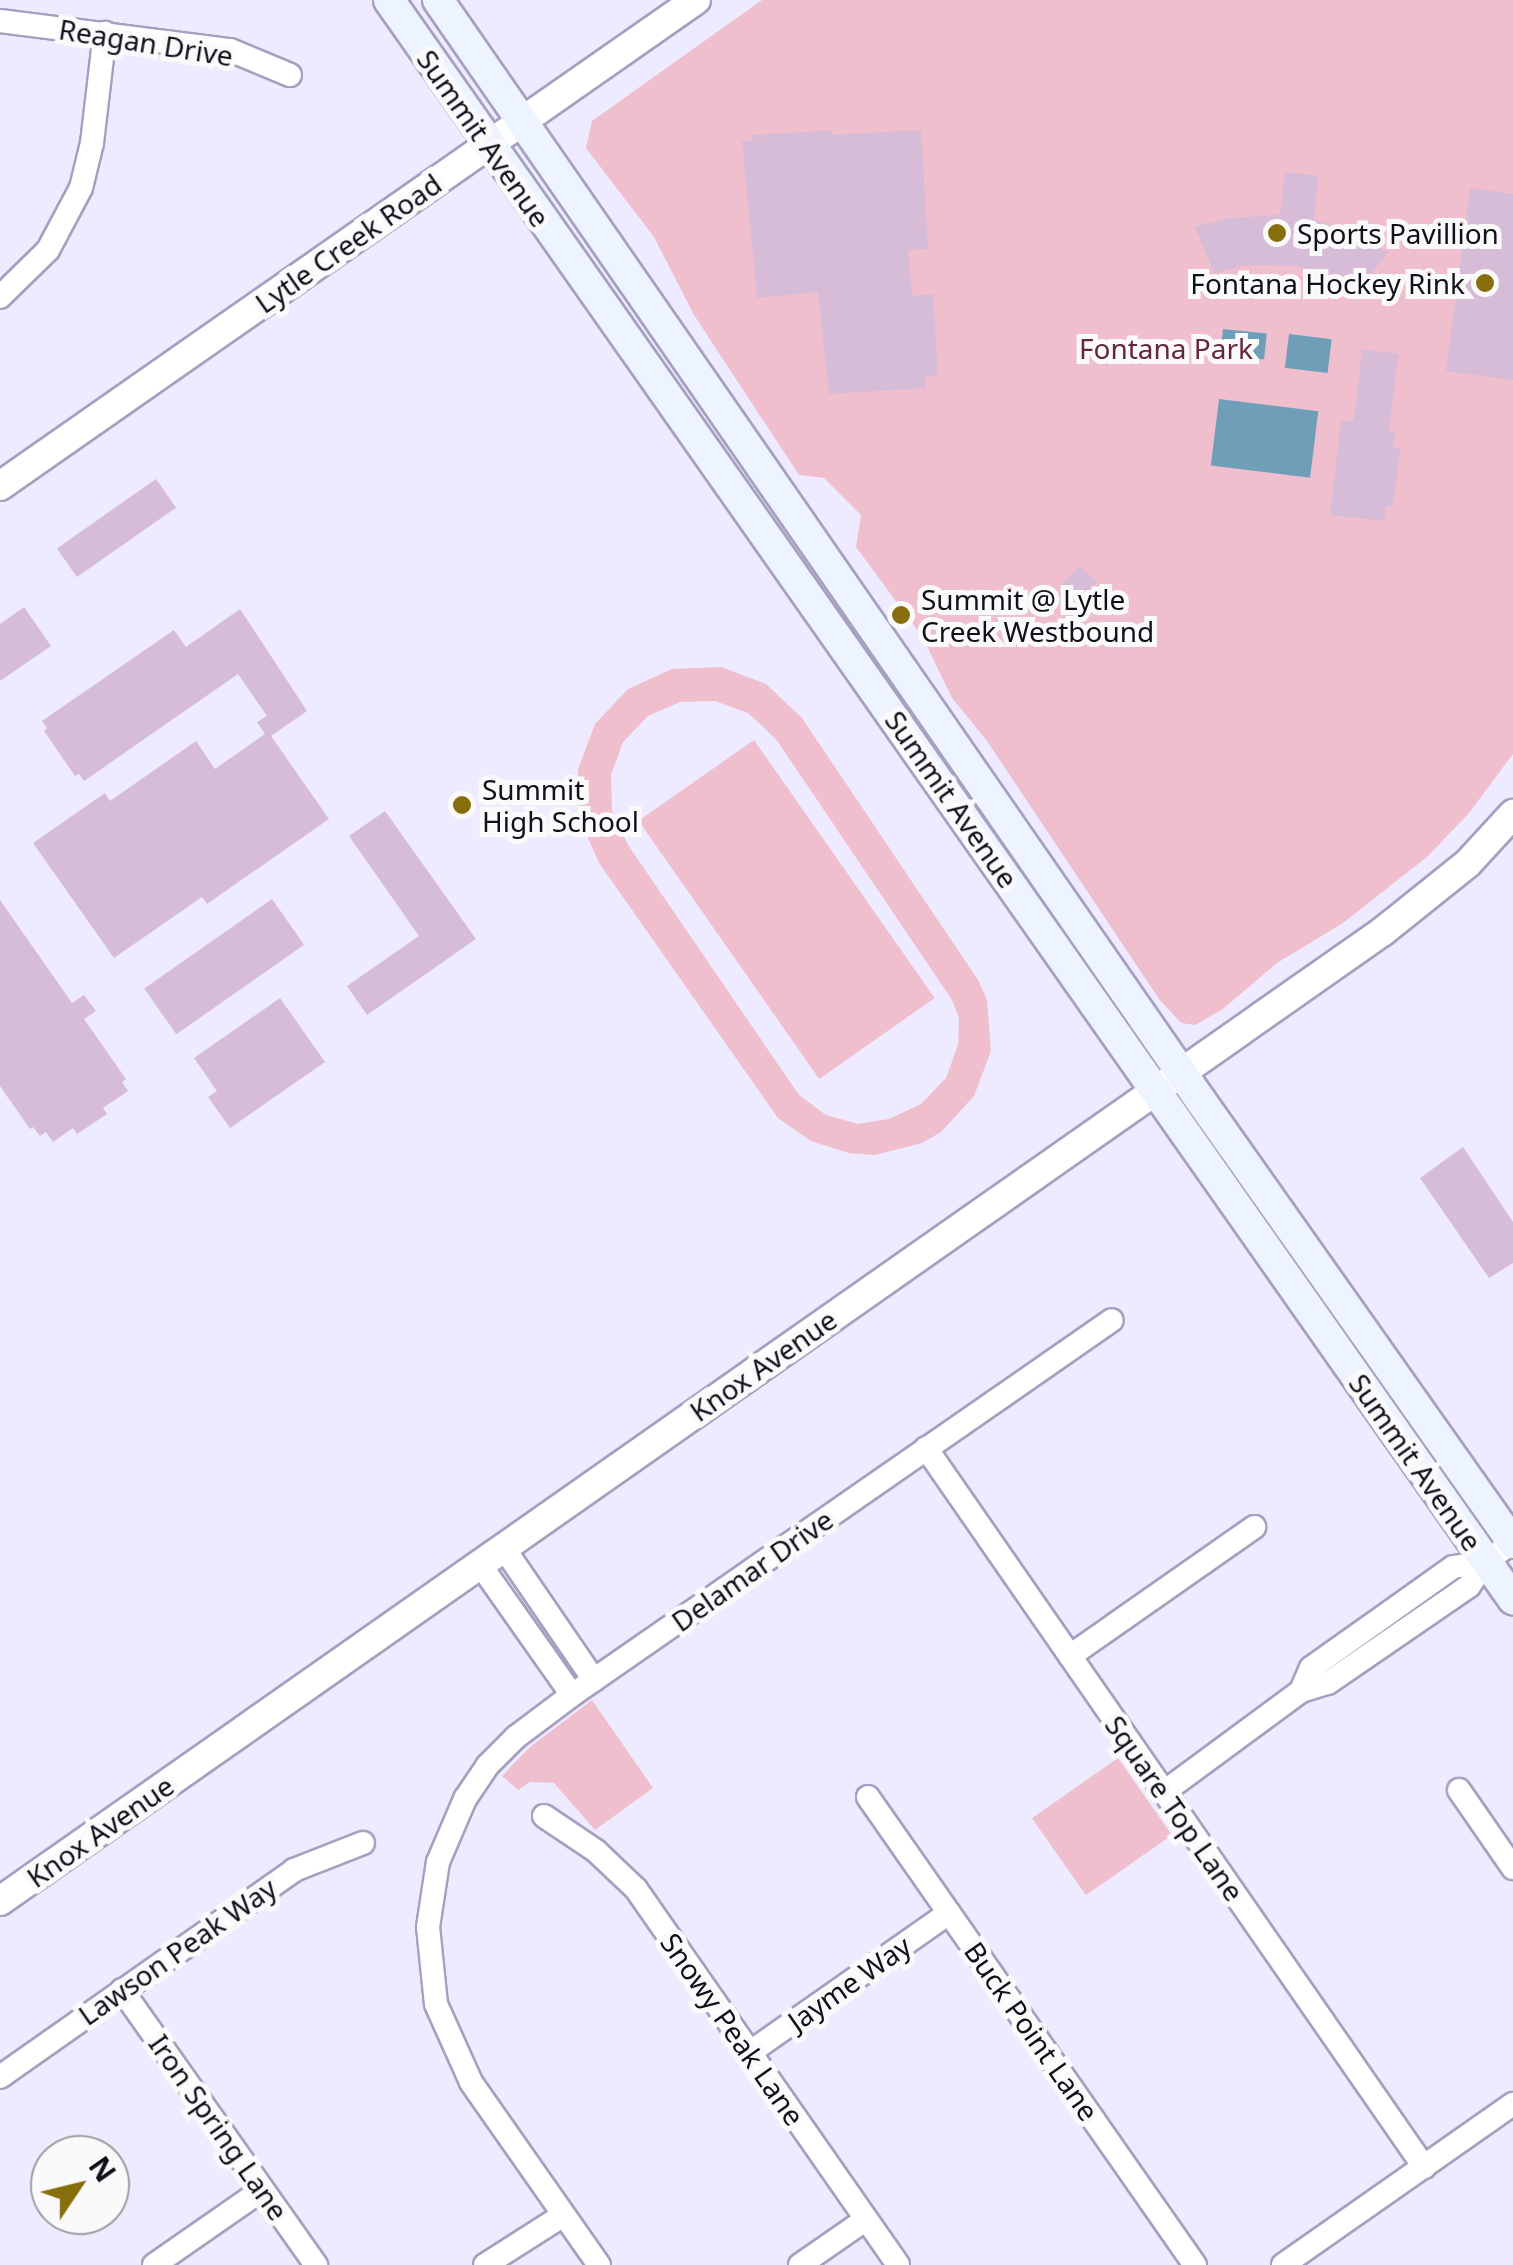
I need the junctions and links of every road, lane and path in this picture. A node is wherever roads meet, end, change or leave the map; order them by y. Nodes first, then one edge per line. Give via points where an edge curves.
1 (389, 0) edge
2 (438, 0) edge
3 (696, 0) edge
4 (0, 21) edge
5 (105, 34) junction
6 (290, 74) dead end
7 (523, 123) junction
8 (488, 146) junction
9 (0, 298) edge
10 (0, 486) edge
11 (1513, 814) edge
12 (1182, 1072) junction
13 (1156, 1091) junction
14 (1112, 1320) dead end
15 (926, 1448) junction
16 (1254, 1527) dead end
17 (1513, 1542) edge
18 (503, 1547) junction
19 (1486, 1562) junction
20 (479, 1563) junction
21 (1513, 1598) edge
22 (1361, 1632) junction
23 (1376, 1652) junction
24 (1070, 1656) junction
25 (594, 1680) junction
26 (1302, 1691) junction
27 (572, 1695) junction
28 (1459, 1790) dead end
29 (1164, 1792) junction
30 (868, 1797) dead end
31 (544, 1816) dead end
32 (364, 1843) dead end
33 (1513, 1868) edge
34 (0, 1901) edge
35 (950, 1913) junction
36 (122, 1990) junction
37 (749, 2053) junction
38 (0, 2077) edge
39 (1513, 2104) edge
40 (1424, 2167) junction
41 (262, 2190) junction
42 (562, 2216) junction
43 (865, 2220) junction
44 (154, 2265) edge
45 (316, 2265) edge
46 (485, 2265) edge
47 (599, 2265) edge
48 (800, 2265) edge
49 (898, 2265) edge
50 (1195, 2265) edge
51 (1283, 2265) edge

1 - 8 main road, Summit Avenue
2 - 7 main road, Summit Avenue
3 - 7 street, Lytle Creek Road
4 - 5 street, Reagan Drive
5 - 6 street, Reagan Drive via 230,50
5 - 9 street via 81,188 48,250
7 - 8 street, Lytle Creek Road
7 - 12 main road, Summit Avenue
8 - 10 street, Lytle Creek Road
8 - 13 main road, Summit Avenue
11 - 12 street, Knox Avenue via 1468,863 1382,932
12 - 13 street, Knox Avenue
12 - 17 main road, Summit Avenue
13 - 18 street, Knox Avenue
13 - 19 main road, Summit Avenue
14 - 15 street, Delamar Drive
15 - 24 street, Square Top Lane
15 - 25 street, Delamar Drive
16 - 24 street
17 - 19 street
18 - 20 street, Knox Avenue
18 - 25 street
19 - 21 main road, Summit Avenue
19 - 22 street via 1453,1567
19 - 23 street via 1469,1586
20 - 27 street
20 - 34 street, Knox Avenue
22 - 23 street
22 - 26 street via 1312,1668
23 - 26 street via 1328,1684
24 - 29 street, Square Top Lane
25 - 27 street, Delamar Drive
26 - 29 street
27 - 42 street, Delamar Drive via 487,1766 466,1799 438,1862 428,1927 436,2004 472,2082
28 - 33 street
29 - 40 street, Square Top Lane
30 - 35 street, Buck Point Lane
31 - 37 street, Snowy Peak Lane via 636,1888
32 - 36 street, Lawson Peak Way via 294,1870
35 - 37 street, Jayme Way
35 - 50 street, Buck Point Lane
36 - 38 street, Lawson Peak Way
36 - 41 street, Iron Spring Lane
37 - 43 street, Snowy Peak Lane
39 - 40 street
40 - 51 street
41 - 44 street
41 - 45 street, Iron Spring Lane
42 - 46 street
42 - 47 street, Delamar Drive
43 - 48 street
43 - 49 street, Snowy Peak Lane

